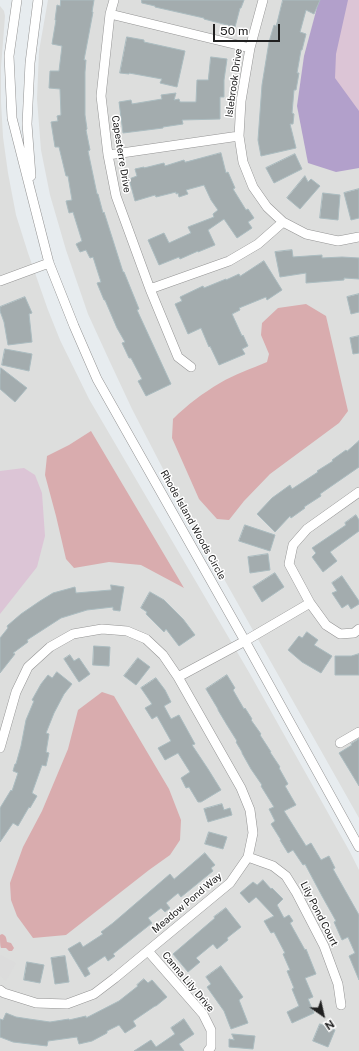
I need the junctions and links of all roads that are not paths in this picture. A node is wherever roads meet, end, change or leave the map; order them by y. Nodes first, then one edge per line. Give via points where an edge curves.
1 (17, 0) edge
2 (38, 0) edge
3 (114, 0) edge
4 (263, 0) edge
5 (110, 14) junction
6 (250, 48) junction
7 (239, 136) junction
8 (108, 155) junction
9 (34, 203) junction
10 (283, 222) junction
11 (359, 237) edge
12 (49, 263) junction
13 (0, 281) edge
14 (150, 289) junction
15 (191, 367) dead end
16 (359, 492) edge
17 (310, 603) junction
18 (359, 629) edge
19 (245, 641) junction
20 (178, 677) junction
21 (359, 732) edge
22 (340, 743) dead end
23 (0, 748) edge
24 (359, 847) edge
25 (248, 857) junction
26 (148, 951) junction
27 (0, 990) edge
28 (341, 1005) dead end
29 (208, 1051) edge

1 - 9 street, Rhode Island Woods Circle via 9,56 12,118
2 - 9 street, Rhode Island Woods Circle via 30,63 27,124
3 - 5 street, Capesterre Drive
4 - 6 street, Islebrook Drive
5 - 6 street
5 - 8 street, Capesterre Drive via 101,96
6 - 7 street, Islebrook Drive via 241,101
7 - 8 street
7 - 10 street, Islebrook Drive via 243,162 253,187 267,207
8 - 14 street, Capesterre Drive via 116,196
9 - 12 street, Rhode Island Woods Circle
10 - 11 street, Islebrook Drive via 306,234 338,241
10 - 14 street via 258,244 229,261
12 - 13 street
12 - 19 street, Rhode Island Woods Circle via 97,379
14 - 15 street, Capesterre Drive via 178,357
16 - 17 street via 307,529 293,545 289,564
17 - 18 street via 326,625 340,634 354,633
17 - 19 street
19 - 20 street
19 - 24 street, Rhode Island Woods Circle
20 - 23 street, Meadow Pond Way via 146,639 127,631 102,629 74,634 50,647 28,667 16,692
20 - 25 street, Meadow Pond Way via 241,788 250,810 253,833
21 - 22 street
25 - 26 street, Meadow Pond Way via 230,883
25 - 28 street, Lily Pond Court via 273,866 286,876 326,953 338,984
26 - 27 street, Meadow Pond Way via 94,994 67,1004 36,1003
26 - 29 street, Canna Lily Drive via 203,1014 210,1030 211,1047

